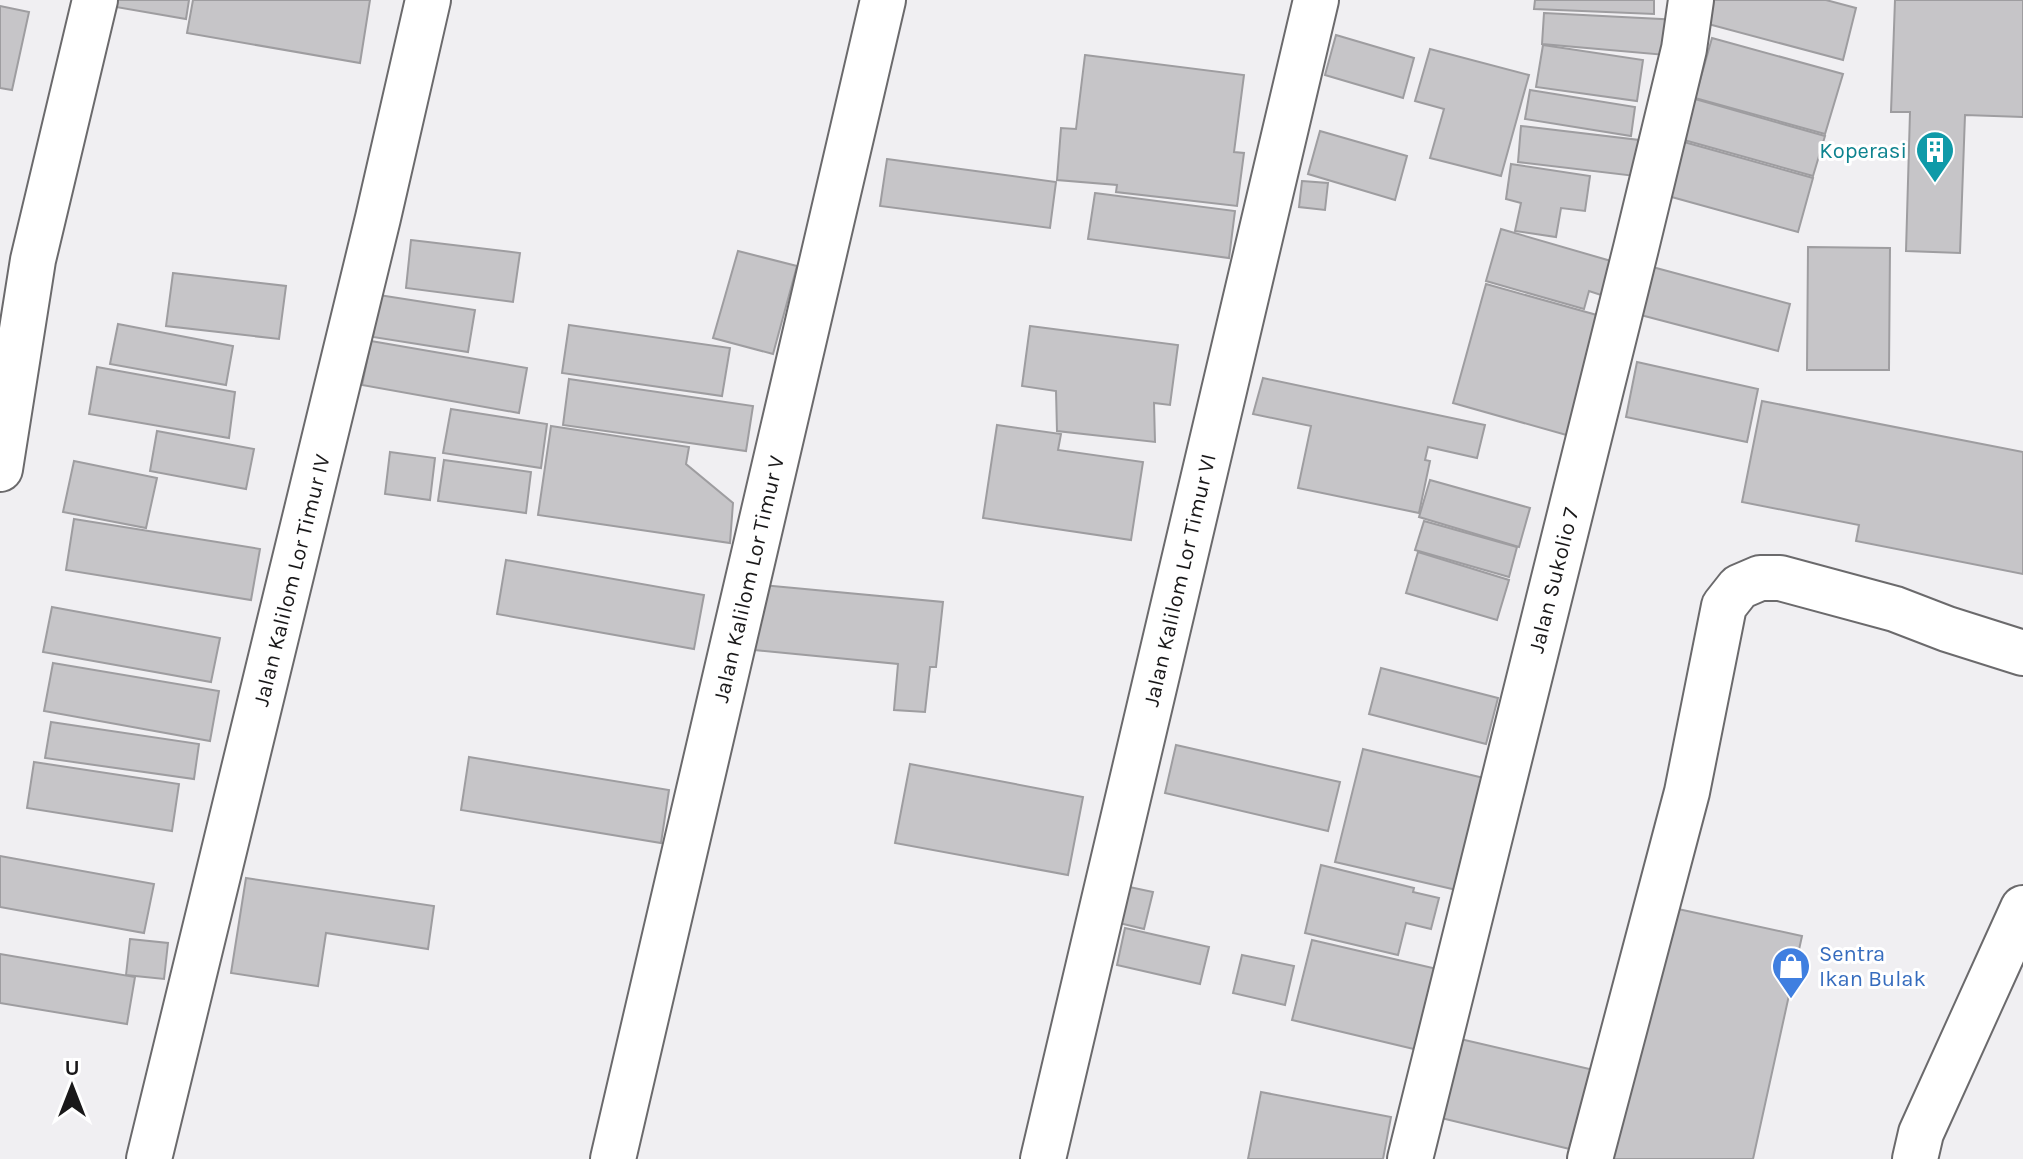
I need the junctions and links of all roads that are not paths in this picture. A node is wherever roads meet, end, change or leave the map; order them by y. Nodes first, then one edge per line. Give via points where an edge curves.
1 (95, 0) edge
2 (428, 0) edge
3 (883, 0) edge
4 (1316, 0) edge
5 (1691, 0) edge
6 (0, 469) edge
7 (2023, 653) edge
8 (2023, 908) edge
9 (149, 1159) edge
10 (613, 1159) edge
11 (1043, 1159) edge
12 (1410, 1159) edge
13 (1590, 1159) edge
14 (1915, 1159) edge

1 - 6 street via 33,260
2 - 9 street, Jalan Kalilom Lor Timur IV
3 - 10 street, Jalan Kalilom Lor Timur V
4 - 11 street, Jalan Kalilom Lor Timur VI
5 - 12 street, Jalan Sukolio 7 via 1636,248
7 - 13 street via 1895,609 1780,578 1760,578 1739,587 1724,606 1687,792
8 - 14 street via 1921,1133

